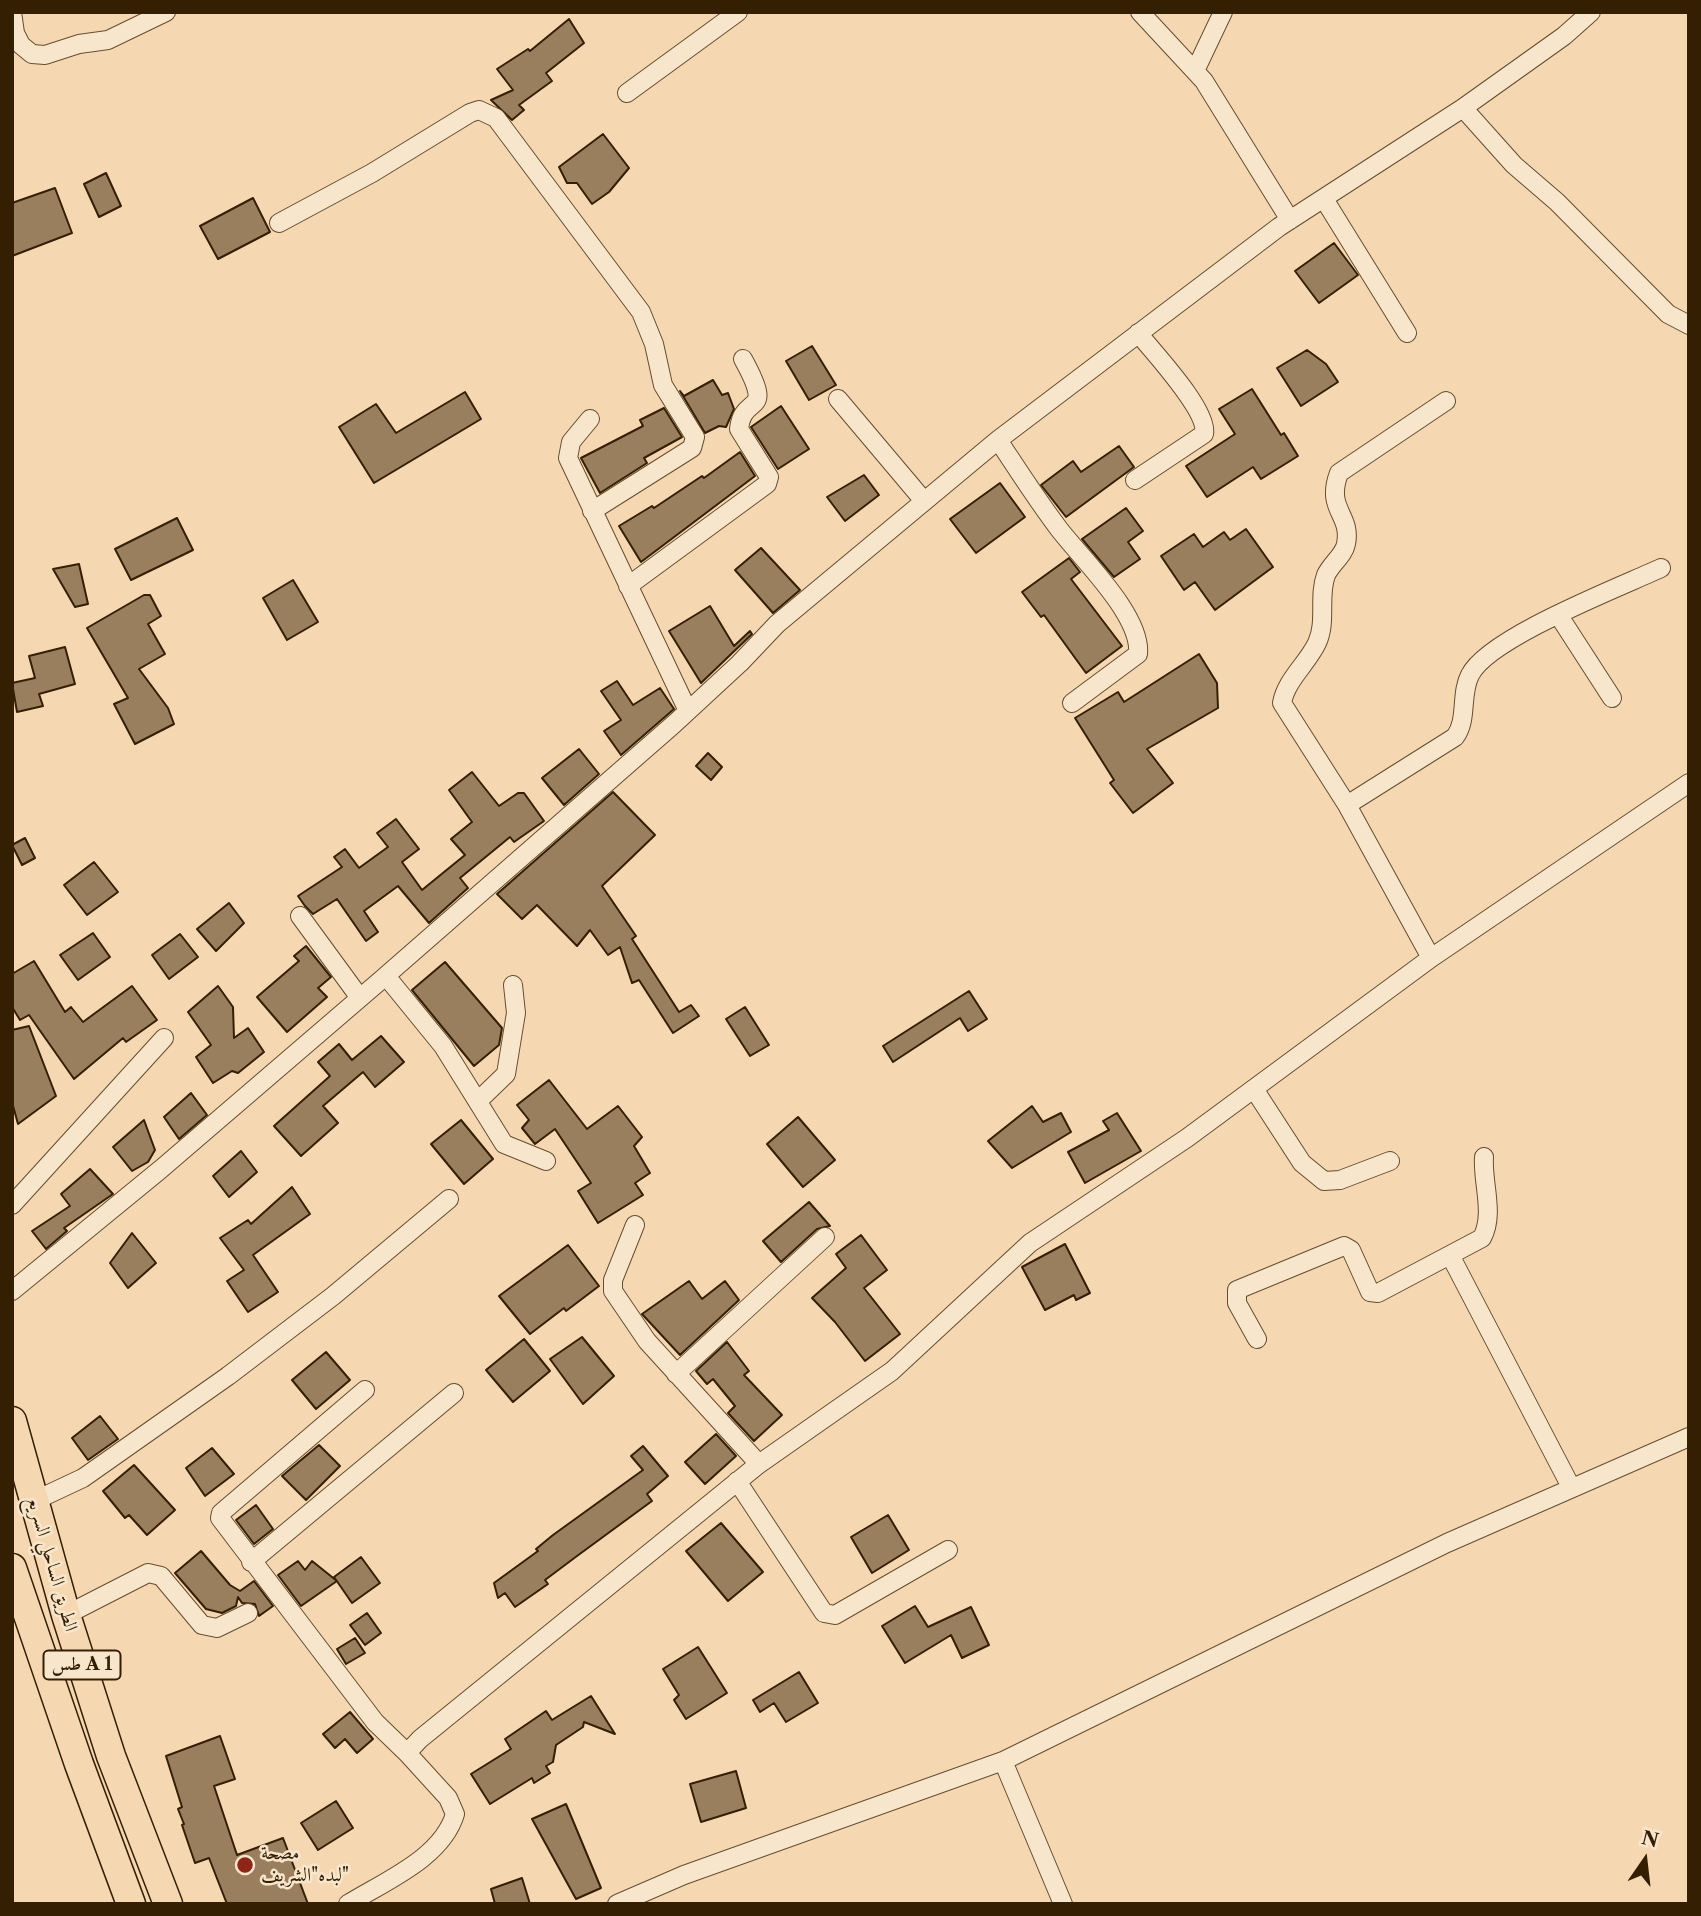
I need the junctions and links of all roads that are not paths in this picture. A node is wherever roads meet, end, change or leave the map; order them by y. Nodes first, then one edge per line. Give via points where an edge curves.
1 (12, 12) edge
2 (166, 12) edge
3 (738, 12) edge
4 (1140, 12) edge
5 (1223, 12) edge
6 (1591, 12) edge
7 (1195, 71) junction
8 (627, 93) dead end
9 (1463, 108) junction
10 (1324, 199) junction
11 (1290, 220) junction
12 (279, 223) dead end
13 (1689, 325) edge
14 (1138, 333) junction
15 (1407, 333) dead end
16 (743, 359) dead end
17 (838, 399) dead end
18 (1446, 401) dead end
19 (590, 419) dead end
20 (998, 440) junction
21 (1135, 481) dead end
22 (924, 501) junction
23 (592, 511) junction
24 (1661, 568) dead end
25 (628, 586) junction
26 (1559, 615) junction
27 (1612, 698) dead end
28 (1072, 703) dead end
29 (688, 711) junction
30 (1689, 783) edge
31 (1347, 805) junction
32 (300, 916) dead end
33 (1431, 958) junction
34 (386, 976) junction
35 (513, 985) dead end
36 (360, 998) junction
37 (164, 1038) dead end
38 (1254, 1089) junction
39 (478, 1101) junction
40 (1483, 1157) dead end
41 (546, 1161) dead end
42 (1390, 1161) dead end
43 (449, 1199) dead end
44 (12, 1205) edge
45 (635, 1224) dead end
46 (824, 1237) dead end
47 (1450, 1255) junction
48 (12, 1290) edge
49 (1257, 1339) dead end
50 (676, 1374) junction
51 (365, 1390) dead end
52 (454, 1393) dead end
53 (12, 1421) edge
54 (1689, 1437) edge
55 (759, 1464) junction
56 (737, 1481) junction
57 (1571, 1488) junction
58 (34, 1501) junction
59 (948, 1550) dead end
60 (251, 1562) junction
61 (12, 1568) edge
62 (248, 1613) dead end
63 (66, 1615) junction
64 (407, 1753) junction
65 (1003, 1761) junction
66 (131, 1904) edge
67 (168, 1904) edge
68 (348, 1904) edge
69 (617, 1904) edge
70 (1063, 1904) edge

1 - 2 street via 21,46 32,54 45,55 108,40
3 - 8 street
4 - 7 street
5 - 7 street
6 - 9 street
7 - 11 street
9 - 10 street
9 - 13 street via 1514,165 1668,314
10 - 11 street
10 - 15 street
11 - 14 street
12 - 23 street via 470,113 489,112 496,118 641,312 663,385 695,437 692,448
14 - 20 street
14 - 21 street via 1206,426 1204,434
16 - 25 street via 760,395 758,404 740,421 740,429 769,477 767,484
17 - 22 street
18 - 31 street via 1339,473 1332,491 1347,528 1346,547 1325,577 1322,632 1282,703
19 - 23 street via 571,442 568,458
20 - 22 street
20 - 28 street via 1117,601 1139,642 1138,654
22 - 29 street via 777,624
23 - 25 street
24 - 26 street
25 - 29 street
26 - 27 street
26 - 31 street via 1521,633 1480,663 1470,675 1455,737
29 - 34 street
30 - 33 street
31 - 33 street
32 - 36 street
33 - 38 street
34 - 36 street
34 - 39 street via 443,1046
35 - 39 street via 516,1013 506,1074
36 - 48 street via 162,1169
37 - 44 street
38 - 42 street via 1302,1163 1324,1181 1340,1180
38 - 55 street via 1030,1243 892,1371
39 - 41 street via 504,1144
40 - 47 street via 1489,1218 1485,1232
43 - 58 street via 228,1376 83,1478
45 - 50 street via 613,1291
46 - 50 street
47 - 49 street via 1378,1293 1367,1288 1351,1250 1338,1246 1237,1290 1237,1303
47 - 57 street
50 - 55 street
51 - 60 street via 221,1513 220,1521
52 - 60 street
53 - 58 highway, الطريق الساحلي السريع / طس A 1
54 - 57 street
55 - 56 street
56 - 59 street via 828,1615
56 - 64 street
57 - 65 street via 1447,1543
58 - 63 highway, الطريق الساحلي السريع / طس A 1
60 - 64 street via 375,1722
61 - 66 highway, الطريق الساحلي السريع / طس A 1
62 - 63 street via 217,1628 202,1625 155,1572
63 - 67 highway, الطريق الساحلي السريع / طس A 1 via 111,1756
64 - 68 street via 447,1798 455,1814 450,1830 436,1847
65 - 69 street via 684,1875
65 - 70 street

